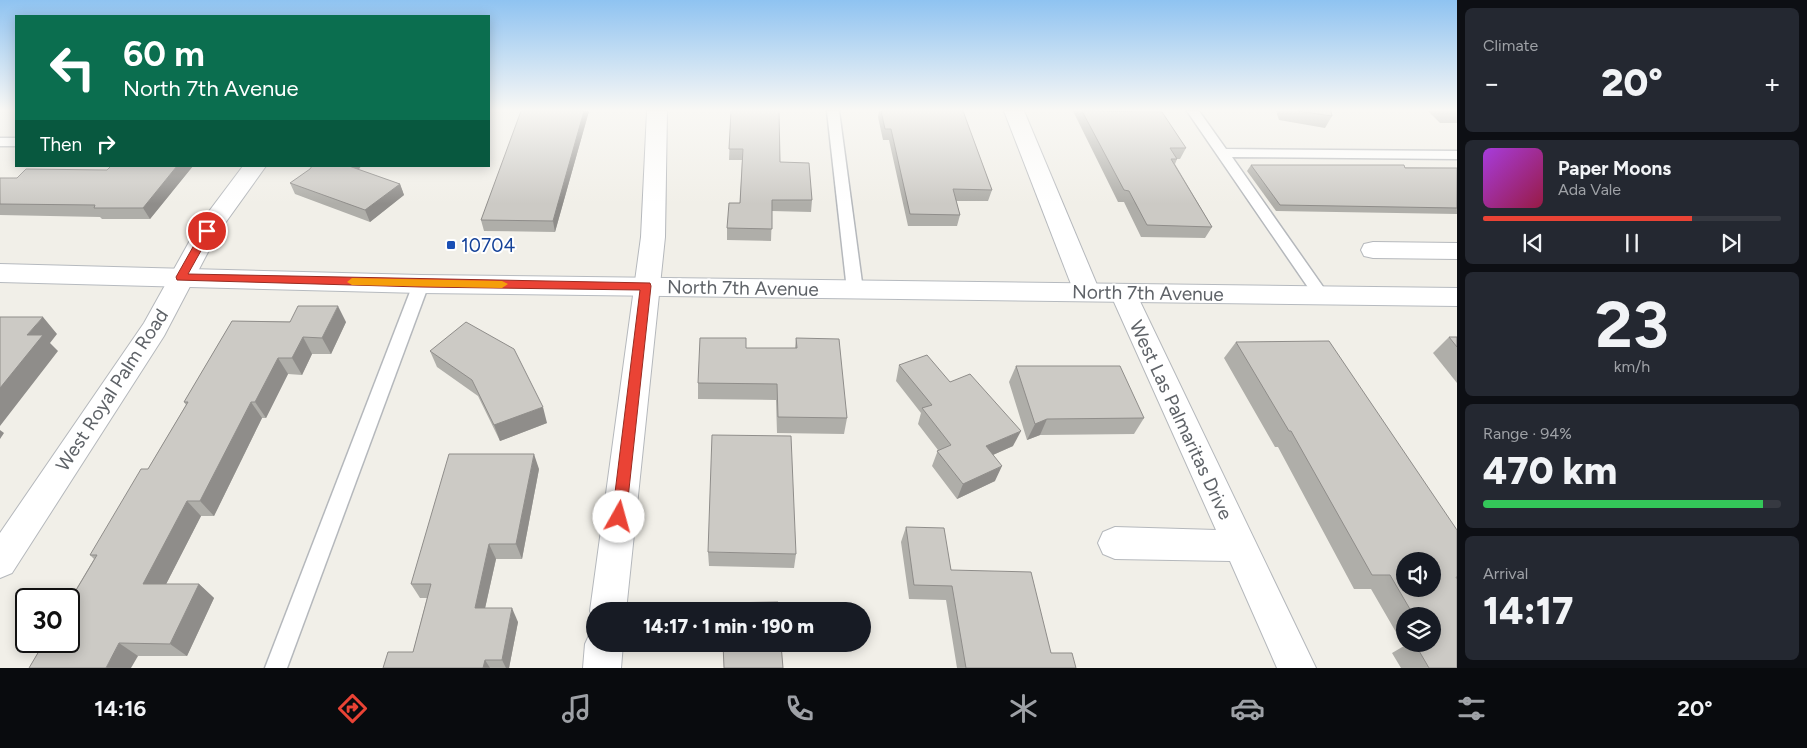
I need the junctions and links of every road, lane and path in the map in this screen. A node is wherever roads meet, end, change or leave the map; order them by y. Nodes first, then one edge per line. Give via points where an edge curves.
1 (655, 142) edge
2 (837, 142) edge
3 (1027, 142) edge
4 (1215, 142) edge
5 (1223, 153) junction
6 (1457, 155) edge
7 (254, 167) edge
8 (1373, 250) dead end
9 (1457, 251) edge
10 (0, 273) edge
11 (181, 277) junction
12 (421, 284) junction
13 (646, 286) junction
14 (855, 290) junction
15 (1087, 292) junction
16 (1123, 293) junction
17 (1321, 295) junction
18 (1457, 297) edge
19 (1115, 543) dead end
20 (1240, 546) junction
21 (0, 562) edge
22 (609, 602) edge
23 (603, 652) edge
24 (276, 668) edge
25 (602, 668) edge
26 (1298, 668) edge

1 - 13 street via 653,237
2 - 14 lane
3 - 15 street
4 - 5 lane
5 - 6 lane
5 - 17 lane
7 - 11 street, West Royal Palm Road via 207,231
8 - 9 street
10 - 11 street, North 7th Avenue
11 - 12 street, North 7th Avenue
11 - 21 street, West Royal Palm Road via 154,330
12 - 13 street, North 7th Avenue
12 - 24 lane
13 - 14 street, North 7th Avenue
13 - 22 street
14 - 15 street, North 7th Avenue
15 - 16 street, North 7th Avenue
16 - 17 street, North 7th Avenue
16 - 20 street, West Las Palmaritas Drive
17 - 18 street, North 7th Avenue
19 - 20 street, West Las Palmaritas Drive
20 - 26 street, West Las Palmaritas Drive
23 - 25 street

